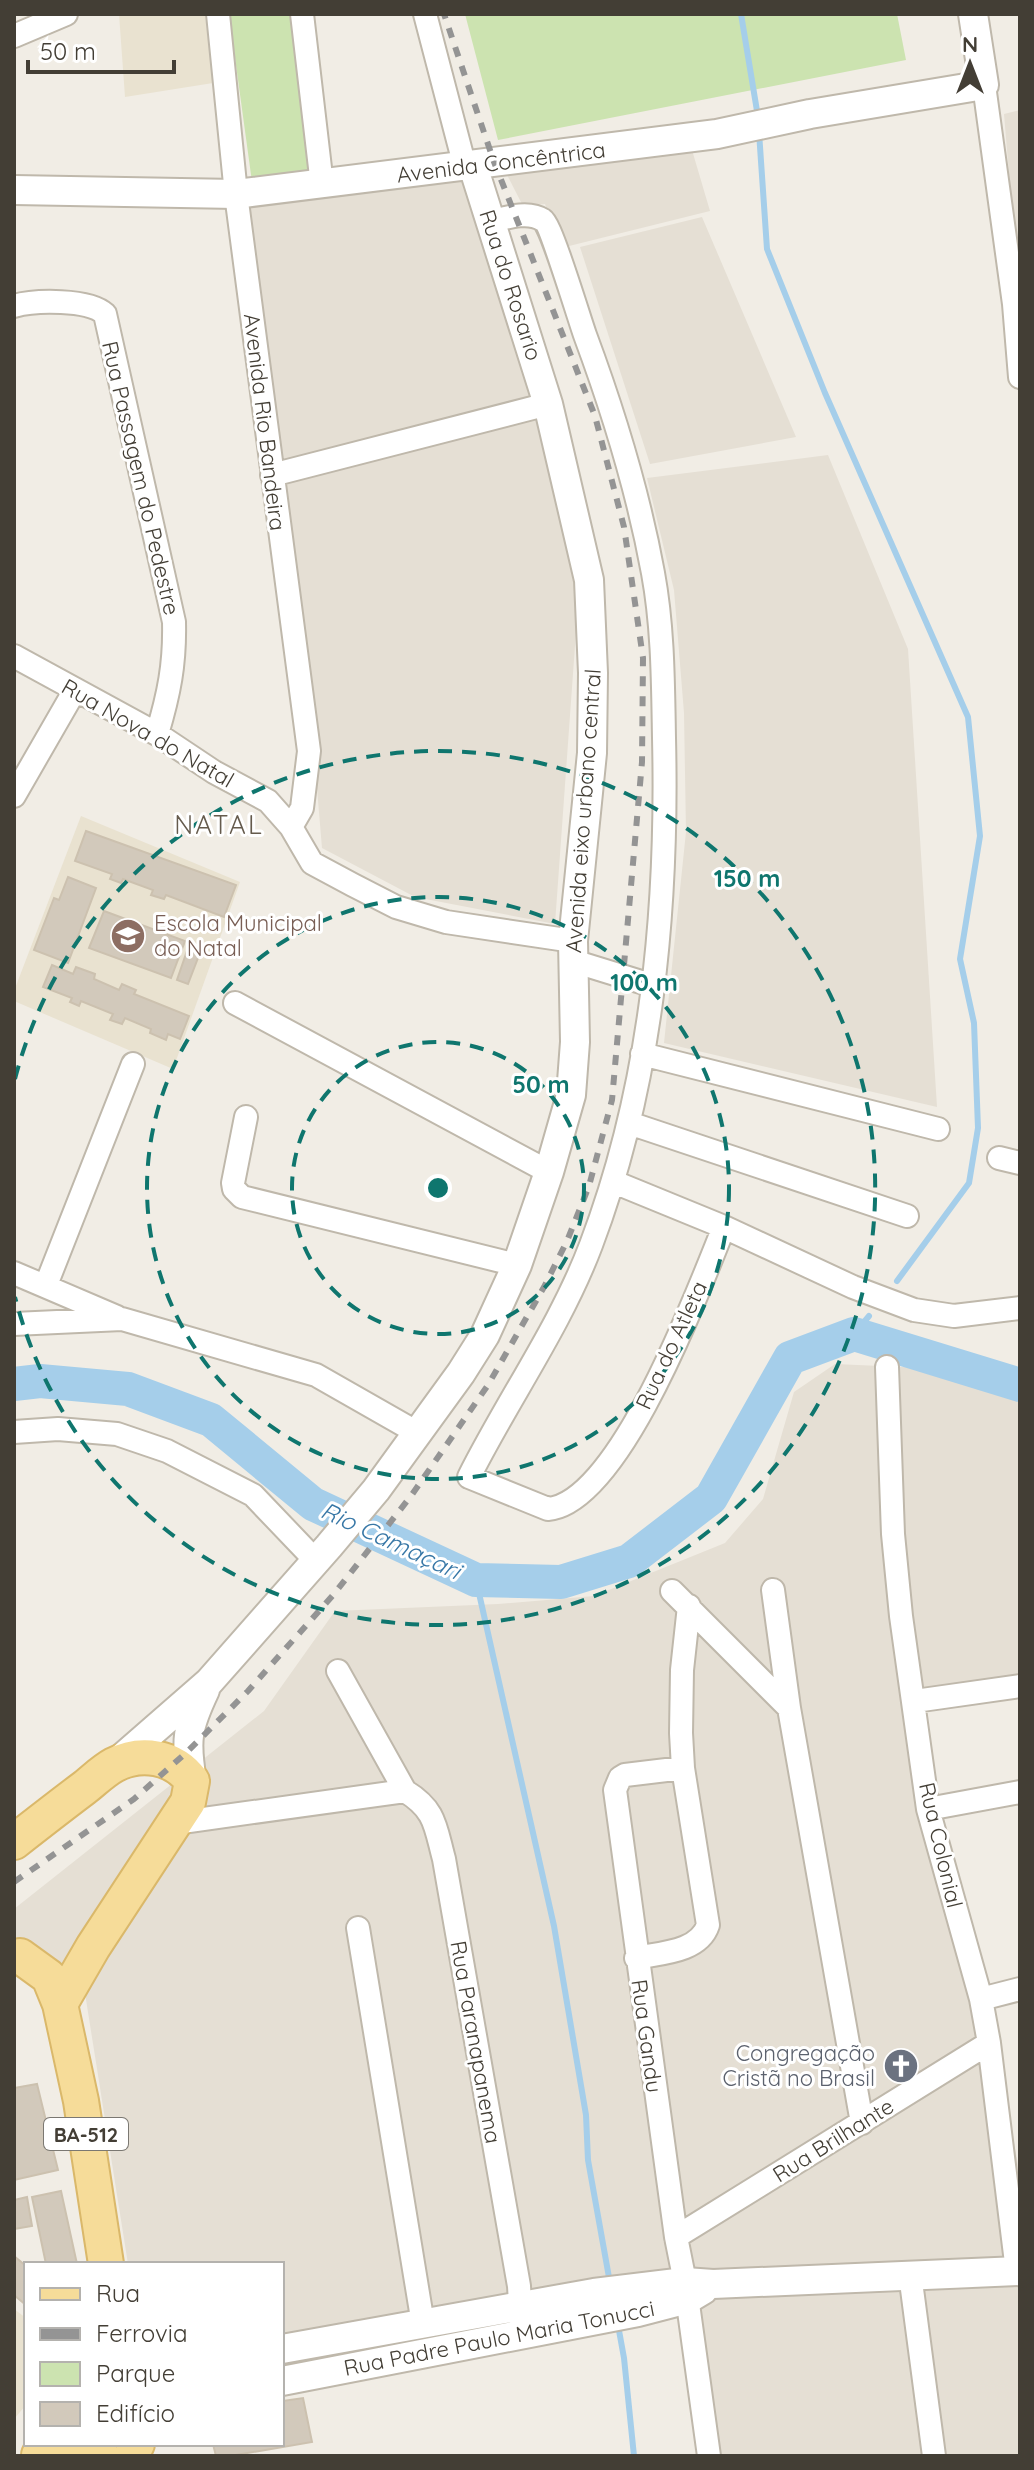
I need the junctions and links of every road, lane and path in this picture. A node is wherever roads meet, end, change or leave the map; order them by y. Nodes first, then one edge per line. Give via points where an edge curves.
1 (218, 14) edge
2 (302, 14) edge
3 (425, 14) edge
4 (973, 14) edge
5 (58, 16) edge
6 (14, 36) edge
7 (984, 85) junction
8 (469, 167) junction
9 (322, 185) junction
10 (14, 190) edge
11 (236, 194) junction
12 (489, 222) junction
13 (1013, 246) edge
14 (1017, 303) edge
15 (14, 306) edge
16 (1019, 351) edge
17 (1020, 377) edge
18 (548, 404) junction
19 (272, 475) junction
20 (14, 656) edge
21 (75, 690) junction
22 (157, 734) junction
23 (16, 787) edge
24 (291, 827) junction
25 (573, 951) junction
26 (654, 986) junction
27 (235, 1003) dead end
28 (642, 1054) junction
29 (133, 1064) dead end
30 (246, 1117) dead end
31 (629, 1123) junction
32 (938, 1129) dead end
33 (549, 1172) junction
34 (614, 1182) junction
35 (907, 1216) dead end
36 (724, 1227) junction
37 (517, 1265) junction
38 (14, 1273) edge
39 (46, 1285) junction
40 (1020, 1308) edge
41 (122, 1319) junction
42 (14, 1324) edge
43 (887, 1367) dead end
44 (14, 1432) edge
45 (416, 1432) junction
46 (323, 1554) junction
47 (773, 1590) dead end
48 (338, 1671) dead end
49 (209, 1682) junction
50 (1020, 1686) edge
51 (915, 1701) junction
52 (789, 1708) junction
53 (114, 1765) junction
54 (683, 1768) junction
55 (405, 1791) junction
56 (1020, 1792) edge
57 (192, 1806) junction
58 (928, 1809) junction
59 (14, 1842) edge
60 (358, 1928) dead end
61 (93, 1947) junction
62 (17, 1956) edge
63 (636, 1958) junction
64 (1020, 1989) edge
65 (981, 1999) junction
66 (60, 2004) junction
67 (989, 2043) junction
68 (862, 2123) junction
69 (676, 2237) junction
70 (106, 2262) edge
71 (1019, 2271) edge
72 (910, 2274) junction
73 (695, 2288) junction
74 (522, 2305) junction
75 (597, 2306) junction
76 (423, 2324) junction
77 (521, 2335) junction
78 (284, 2349) edge
79 (284, 2381) edge
80 (709, 2456) edge
81 (934, 2456) edge

1 - 11 street, Avenida Rio Bandeira
2 - 9 street
3 - 8 street
4 - 7 street
5 - 6 street
7 - 8 street, Avenida Concêntrica via 717,134
7 - 13 street
8 - 9 street, Avenida Concêntrica
8 - 12 street, Rua do Rosario
9 - 11 street, Avenida Concêntrica
10 - 11 street, Avenida Concêntrica
11 - 19 street, Avenida Rio Bandeira
12 - 18 street, Rua do Rosario
12 - 26 street via 531,216 549,225 624,446 654,575 663,646 666,822
13 - 14 street
14 - 16 street
15 - 22 street, Rua Passagem do Pedestre via 87,304 105,314 174,622 171,690
16 - 17 street
18 - 19 street
18 - 25 street, Avenida eixo urbano central via 592,610 592,753
19 - 24 street, Avenida Rio Bandeira via 309,751 302,808
20 - 21 street, Rua Nova do Natal
21 - 22 street, Rua Nova do Natal
21 - 23 street
22 - 24 street, Rua Nova do Natal via 268,801
24 - 25 street, Rua Nova do Natal via 312,863 396,907
25 - 26 street, Rua Nova do Natal
25 - 33 street, Avenida eixo urbano central via 573,1084
26 - 28 street
27 - 33 street
28 - 31 street
28 - 32 street
29 - 39 street
30 - 37 street via 233,1183 242,1197
31 - 34 street
31 - 35 street
33 - 37 street
34 - 36 street
34 - 36 street, Rua do Atleta via 568,1297 469,1477 548,1509 584,1490 653,1392
36 - 40 street via 914,1310 954,1316
37 - 45 street via 485,1335
38 - 39 street
39 - 41 street
41 - 42 street
41 - 45 street via 316,1375
43 - 51 street, Rua Colonial via 893,1534
44 - 46 street via 117,1434 167,1451 253,1495
45 - 46 street
46 - 49 street
47 - 52 street
48 - 55 street, Rua Paranapanema
49 - 53 street
49 - 57 street via 187,1736
50 - 51 street
51 - 58 street, Rua Colonial
52 - 54 street via 680,1599
52 - 68 street
53 - 57 main road via 140,1757 174,1763 184,1770
53 - 59 main road
54 - 63 street via 708,1925 705,1934 686,1947
54 - 63 street, Rua Gandu via 625,1775 615,1790
55 - 57 street
55 - 74 street, Rua Paranapanema via 424,1803 444,1859
56 - 58 street
57 - 61 main road
58 - 65 street, Rua Colonial
60 - 76 street
61 - 62 main road via 54,1959
61 - 66 main road
62 - 66 main road via 49,1977
63 - 69 street, Rua Gandu
64 - 65 street
65 - 67 street, Rua Colonial
66 - 70 main road, BA-512 via 79,2088
67 - 68 street, Rua Brilhante
67 - 71 street, Rua Colonial
68 - 69 street, Rua Brilhante
69 - 73 street, Rua Gandu
71 - 72 street, Rua Padre Paulo Maria Tonucci
72 - 73 street, Rua Padre Paulo Maria Tonucci
72 - 81 street
73 - 75 street, Rua Padre Paulo Maria Tonucci
73 - 80 street, Rua Gandu
74 - 75 street, Rua Padre Paulo Maria Tonucci
74 - 76 street, Rua Padre Paulo Maria Tonucci
74 - 77 street, Rua Paranapanema
75 - 77 street, Rua Padre Paulo Maria Tonucci
76 - 78 street, Rua Padre Paulo Maria Tonucci
77 - 79 street, Rua Padre Paulo Maria Tonucci

